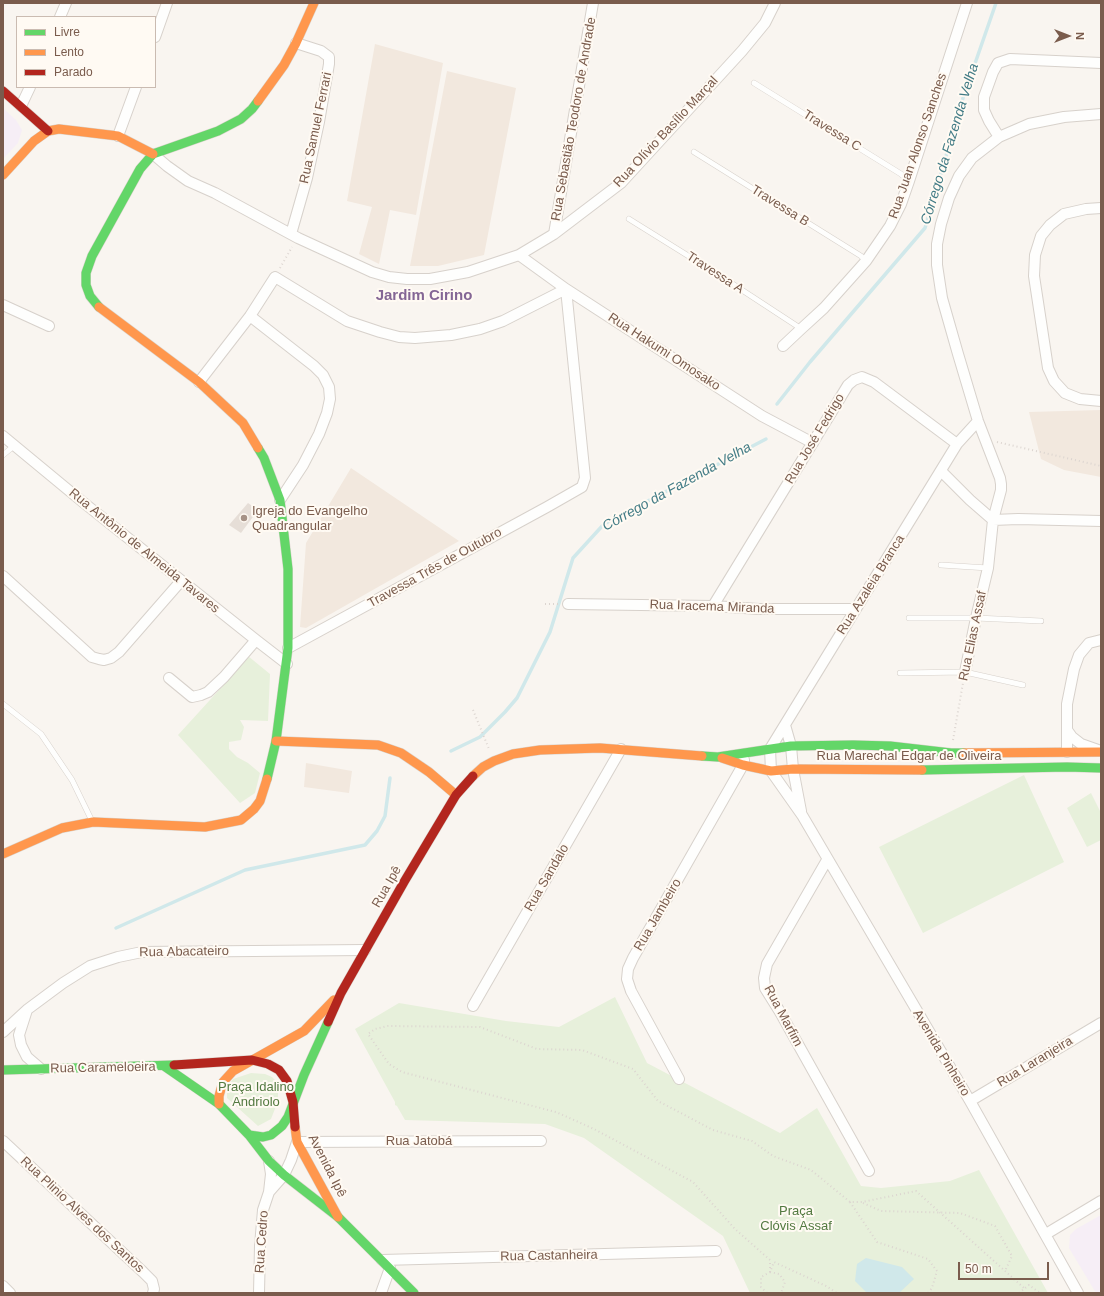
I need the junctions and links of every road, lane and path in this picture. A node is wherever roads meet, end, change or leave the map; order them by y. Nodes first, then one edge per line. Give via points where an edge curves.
1 (66, 3) edge
2 (167, 3) edge
3 (314, 3) edge
4 (593, 3) edge
5 (774, 3) edge
6 (967, 3) edge
7 (60, 16) edge
8 (156, 34) edge
9 (296, 43) junction
10 (1101, 63) edge
11 (754, 83) dead end
12 (30, 88) edge
13 (136, 88) edge
14 (3, 91) edge
15 (21, 106) junction
16 (1101, 114) edge
17 (48, 131) junction
18 (118, 136) junction
19 (999, 137) junction
20 (694, 152) dead end
21 (153, 154) junction
22 (3, 175) edge
23 (909, 181) junction
24 (1101, 208) edge
25 (629, 219) dead end
26 (554, 234) junction
27 (294, 236) junction
28 (519, 255) junction
29 (866, 261) junction
30 (275, 277) junction
31 (566, 289) junction
32 (3, 305) edge
33 (250, 316) junction
34 (49, 326) dead end
35 (800, 330) junction
36 (783, 346) dead end
37 (199, 382) junction
38 (1101, 401) edge
39 (978, 421) junction
40 (3, 436) edge
41 (984, 439) junction
42 (813, 442) junction
43 (957, 444) junction
44 (15, 445) junction
45 (3, 455) edge
46 (1101, 466) edge
47 (941, 471) junction
48 (280, 500) junction
49 (993, 520) junction
50 (1101, 521) edge
51 (941, 565) dead end
52 (988, 568) junction
53 (3, 576) edge
54 (181, 581) junction
55 (545, 604) dead end
56 (548, 604) dead end
57 (568, 604) dead end
58 (713, 606) junction
59 (856, 609) junction
60 (909, 618) dead end
61 (976, 618) junction
62 (1041, 621) dead end
63 (256, 640) junction
64 (1101, 640) edge
65 (288, 648) junction
66 (287, 664) junction
67 (965, 672) junction
68 (900, 673) dead end
69 (169, 678) dead end
70 (1023, 685) dead end
71 (3, 704) edge
72 (472, 710) dead end
73 (785, 725) junction
74 (1067, 730) junction
75 (276, 742) junction
76 (487, 745) dead end
77 (791, 746) junction
78 (620, 749) junction
79 (770, 749) junction
80 (1101, 751) edge
81 (1067, 752) junction
82 (745, 753) junction
83 (951, 753) junction
84 (718, 757) junction
85 (743, 765) junction
86 (1101, 768) edge
87 (792, 769) junction
88 (771, 771) junction
89 (456, 796) junction
90 (802, 815) junction
91 (93, 822) junction
92 (4, 852) edge
93 (827, 860) junction
94 (365, 950) junction
95 (342, 993) junction
96 (473, 1006) dead end
97 (28, 1009) junction
98 (1101, 1023) edge
99 (3, 1032) edge
100 (252, 1060) junction
101 (164, 1066) junction
102 (3, 1070) edge
103 (41, 1070) junction
104 (679, 1079) dead end
105 (970, 1100) junction
106 (293, 1102) junction
107 (219, 1104) junction
108 (249, 1135) junction
109 (3, 1140) edge
110 (541, 1141) dead end
111 (298, 1142) junction
112 (269, 1161) junction
113 (869, 1170) dead end
114 (284, 1175) junction
115 (269, 1192) junction
116 (1101, 1200) edge
117 (850, 1202) junction
118 (862, 1202) junction
119 (941, 1212) junction
120 (338, 1217) junction
121 (1046, 1234) junction
122 (716, 1252) dead end
123 (382, 1260) junction
124 (390, 1268) junction
125 (1005, 1271) junction
126 (770, 1272) junction
127 (3, 1286) edge
128 (1024, 1288) junction
129 (10, 1293) edge
130 (153, 1293) edge
131 (259, 1293) edge
132 (381, 1293) edge
133 (414, 1293) edge
134 (767, 1293) edge
135 (782, 1293) edge
136 (837, 1293) edge
137 (928, 1293) edge
138 (1019, 1293) edge
139 (1040, 1293) edge
140 (1078, 1293) edge

1 - 7 street
2 - 8 street
3 - 9 main road
4 - 26 street, Rua Sebastião Teodoro de Andrade
5 - 26 street, Rua Olívio Basílio Marçal via 766,23 621,183
6 - 23 street, Rua Juan Alonso Sanches
9 - 21 main road via 268,89 241,119 218,131
9 - 27 street, Rua Samuel Ferrari via 321,51 329,57 329,64
10 - 19 street via 1010,59 998,63 984,97 984,110
11 - 23 lane, Travessa C
12 - 15 street
13 - 18 street
14 - 15 main road
15 - 17 main road
16 - 19 street, Rua Elias Assaf via 1064,117 1029,124
17 - 18 main road via 59,128
17 - 22 main road via 34,141
18 - 21 main road
19 - 39 street, Rua Elias Assaf via 972,158 959,176 940,224 937,244 942,298
20 - 29 lane, Travessa B
21 - 27 street, Rua Olívio Basílio Marçal via 188,181
21 - 37 main road via 140,170 92,256 86,273 86,285 90,296 99,307
23 - 29 street, Rua Juan Alonso Sanches via 890,226
24 - 38 street via 1064,214 1050,225 1041,236 1035,255 1034,276 1048,368 1054,381 1065,393 1080,399
25 - 35 lane, Travessa A via 719,275
26 - 28 street, Rua Olívio Basílio Marçal
27 - 28 street, Rua Olívio Basílio Marçal via 372,272 407,280 455,275
27 - 30 path
28 - 31 street, Rua Hakumi Omosako
29 - 35 street, Rua Juan Alonso Sanches via 824,308
30 - 31 street via 347,321 380,332 415,338 480,329 503,321
30 - 33 street
31 - 42 street, Rua Hakumi Omosako via 762,416
31 - 65 street, Travessa Três de Outubro via 585,478 582,487
32 - 34 street
33 - 37 street
33 - 48 street via 314,366 323,375 329,387 330,399 319,434
35 - 36 street, Rua Juan Alonso Sanches
37 - 48 main road via 243,423 264,458
39 - 41 street, Rua Elias Assaf
39 - 43 street, Rua Azaleia Branca
40 - 44 street, Rua Antônio de Almeida Tavares
41 - 46 path
41 - 49 street, Rua Elias Assaf via 1001,484
42 - 43 street, Rua José Fedrigo via 848,385 862,377 874,382
42 - 58 street, Rua José Fedrigo
43 - 47 street, Rua Azaleia Branca
44 - 45 lane
44 - 54 street, Rua Antônio de Almeida Tavares
47 - 49 street
47 - 59 street, Rua Azaleia Branca
48 - 65 main road via 288,569
49 - 50 street
49 - 52 street, Rua Elias Assaf
51 - 52 lane
52 - 61 street, Rua Elias Assaf
53 - 54 street via 92,657 104,660 119,652
54 - 63 street, Rua Antônio de Almeida Tavares
55 - 56 path
57 - 58 street, Rua Iracema Miranda
58 - 59 street, Rua Iracema Miranda via 759,609
59 - 73 street, Rua Azaleia Branca
60 - 61 lane
61 - 62 lane
61 - 67 street, Rua Elias Assaf
63 - 66 street, Rua Antônio de Almeida Tavares
63 - 69 street via 208,692 192,697
64 - 74 street via 1089,643 1079,655 1067,704
65 - 66 main road
66 - 75 main road
67 - 68 lane
67 - 70 lane
67 - 83 path, Rua Elias Assaf
71 - 91 lane via 41,734 72,780
72 - 76 path
73 - 77 street
73 - 79 street, Rua Azaleia Branca
74 - 80 street via 1081,744
74 - 81 street
75 - 89 main road via 378,745 401,753 429,772
75 - 91 main road via 260,801 241,820 205,826
77 - 79 main road, Rua Marechal Edgar de Oliveira
77 - 83 main road, Rua Marechal Edgar de Oliveira via 890,746
77 - 87 street, Avenida Pinheiro
78 - 84 main road, Rua Marechal Edgar de Oliveira
78 - 89 main road, Rua Marechal Edgar de Oliveira via 540,750 513,754 483,767
78 - 96 street, Rua Sandalo
79 - 82 main road, Rua Marechal Edgar de Oliveira
79 - 88 street
80 - 81 main road, Rua Marechal Edgar de Oliveira
81 - 83 main road, Rua Marechal Edgar de Oliveira
82 - 84 main road, Rua Marechal Edgar de Oliveira
82 - 85 street, Rua Jambeiro
84 - 85 main road, Rua Marechal Edgar de Oliveira
85 - 88 main road, Rua Marechal Edgar de Oliveira
85 - 104 street, Rua Jambeiro via 628,970 627,979 631,990
86 - 87 main road, Rua Marechal Edgar de Oliveira
87 - 88 main road, Rua Marechal Edgar de Oliveira
87 - 90 street, Avenida Pinheiro
88 - 90 street, Avenida Pinheiro
89 - 94 main road, Rua Ipê
90 - 93 street, Avenida Pinheiro
91 - 92 main road via 62,828
93 - 105 street, Avenida Pinheiro
93 - 113 street, Rua Marfim via 768,964 764,978 765,988
94 - 95 main road, Rua Ipê
94 - 97 street, Rua Abacateiro via 142,952 90,966
95 - 100 main road, Rua Ipê via 304,1031
95 - 106 main road, Rua Ipê
97 - 99 street, Rua Abacateiro
97 - 103 street, Rua Carameloeira via 19,1035 21,1045 27,1057
98 - 105 street, Rua Laranjeira
100 - 101 main road, Rua Carameloeira
100 - 106 main road via 279,1070 287,1081
100 - 107 main road via 233,1071 223,1082
101 - 103 main road, Rua Carameloeira
101 - 107 main road, Rua Carameloeira
102 - 103 main road, Rua Carameloeira
105 - 121 street, Avenida Pinheiro
106 - 108 main road via 282,1126 271,1135
106 - 111 main road, Avenida Ipê
107 - 108 main road
108 - 112 main road, Avenida Ipê
109 - 130 street, Rua Plinio Alves dos Santos via 152,1281
110 - 111 street, Rua Jatobá
111 - 114 street, Rua Cedro
111 - 120 main road, Avenida Ipê
112 - 114 main road, Avenida Ipê
112 - 115 street, Rua Cedro
114 - 115 street, Rua Cedro
114 - 120 main road, Avenida Ipê
115 - 131 street, Rua Cedro via 263,1210
116 - 121 street
117 - 118 path
117 - 126 path via 811,1170 773,1156 752,1141 713,1130 658,1101 633,1069 582,1050 537,1049 480,1027 388,1026 375,1029 368,1034 389,1064 402,1072 556,1112 594,1129 693,1182 735,1229 770,1260
117 - 137 path via 877,1242 928,1259 937,1271
118 - 119 path via 880,1211
118 - 119 path via 916,1191
119 - 125 path
119 - 125 path via 960,1213 995,1226 1012,1256
120 - 123 main road, Avenida Ipê
121 - 140 street, Avenida Pinheiro
122 - 123 street, Rua Castanheira
123 - 124 main road, Avenida Ipê
124 - 132 street
124 - 133 main road, Avenida Ipê
125 - 128 path
126 - 134 path via 761,1277 761,1287
126 - 135 path via 779,1274 785,1282
126 - 136 path via 774,1262
127 - 129 street
128 - 138 path
128 - 139 path via 1029,1285

